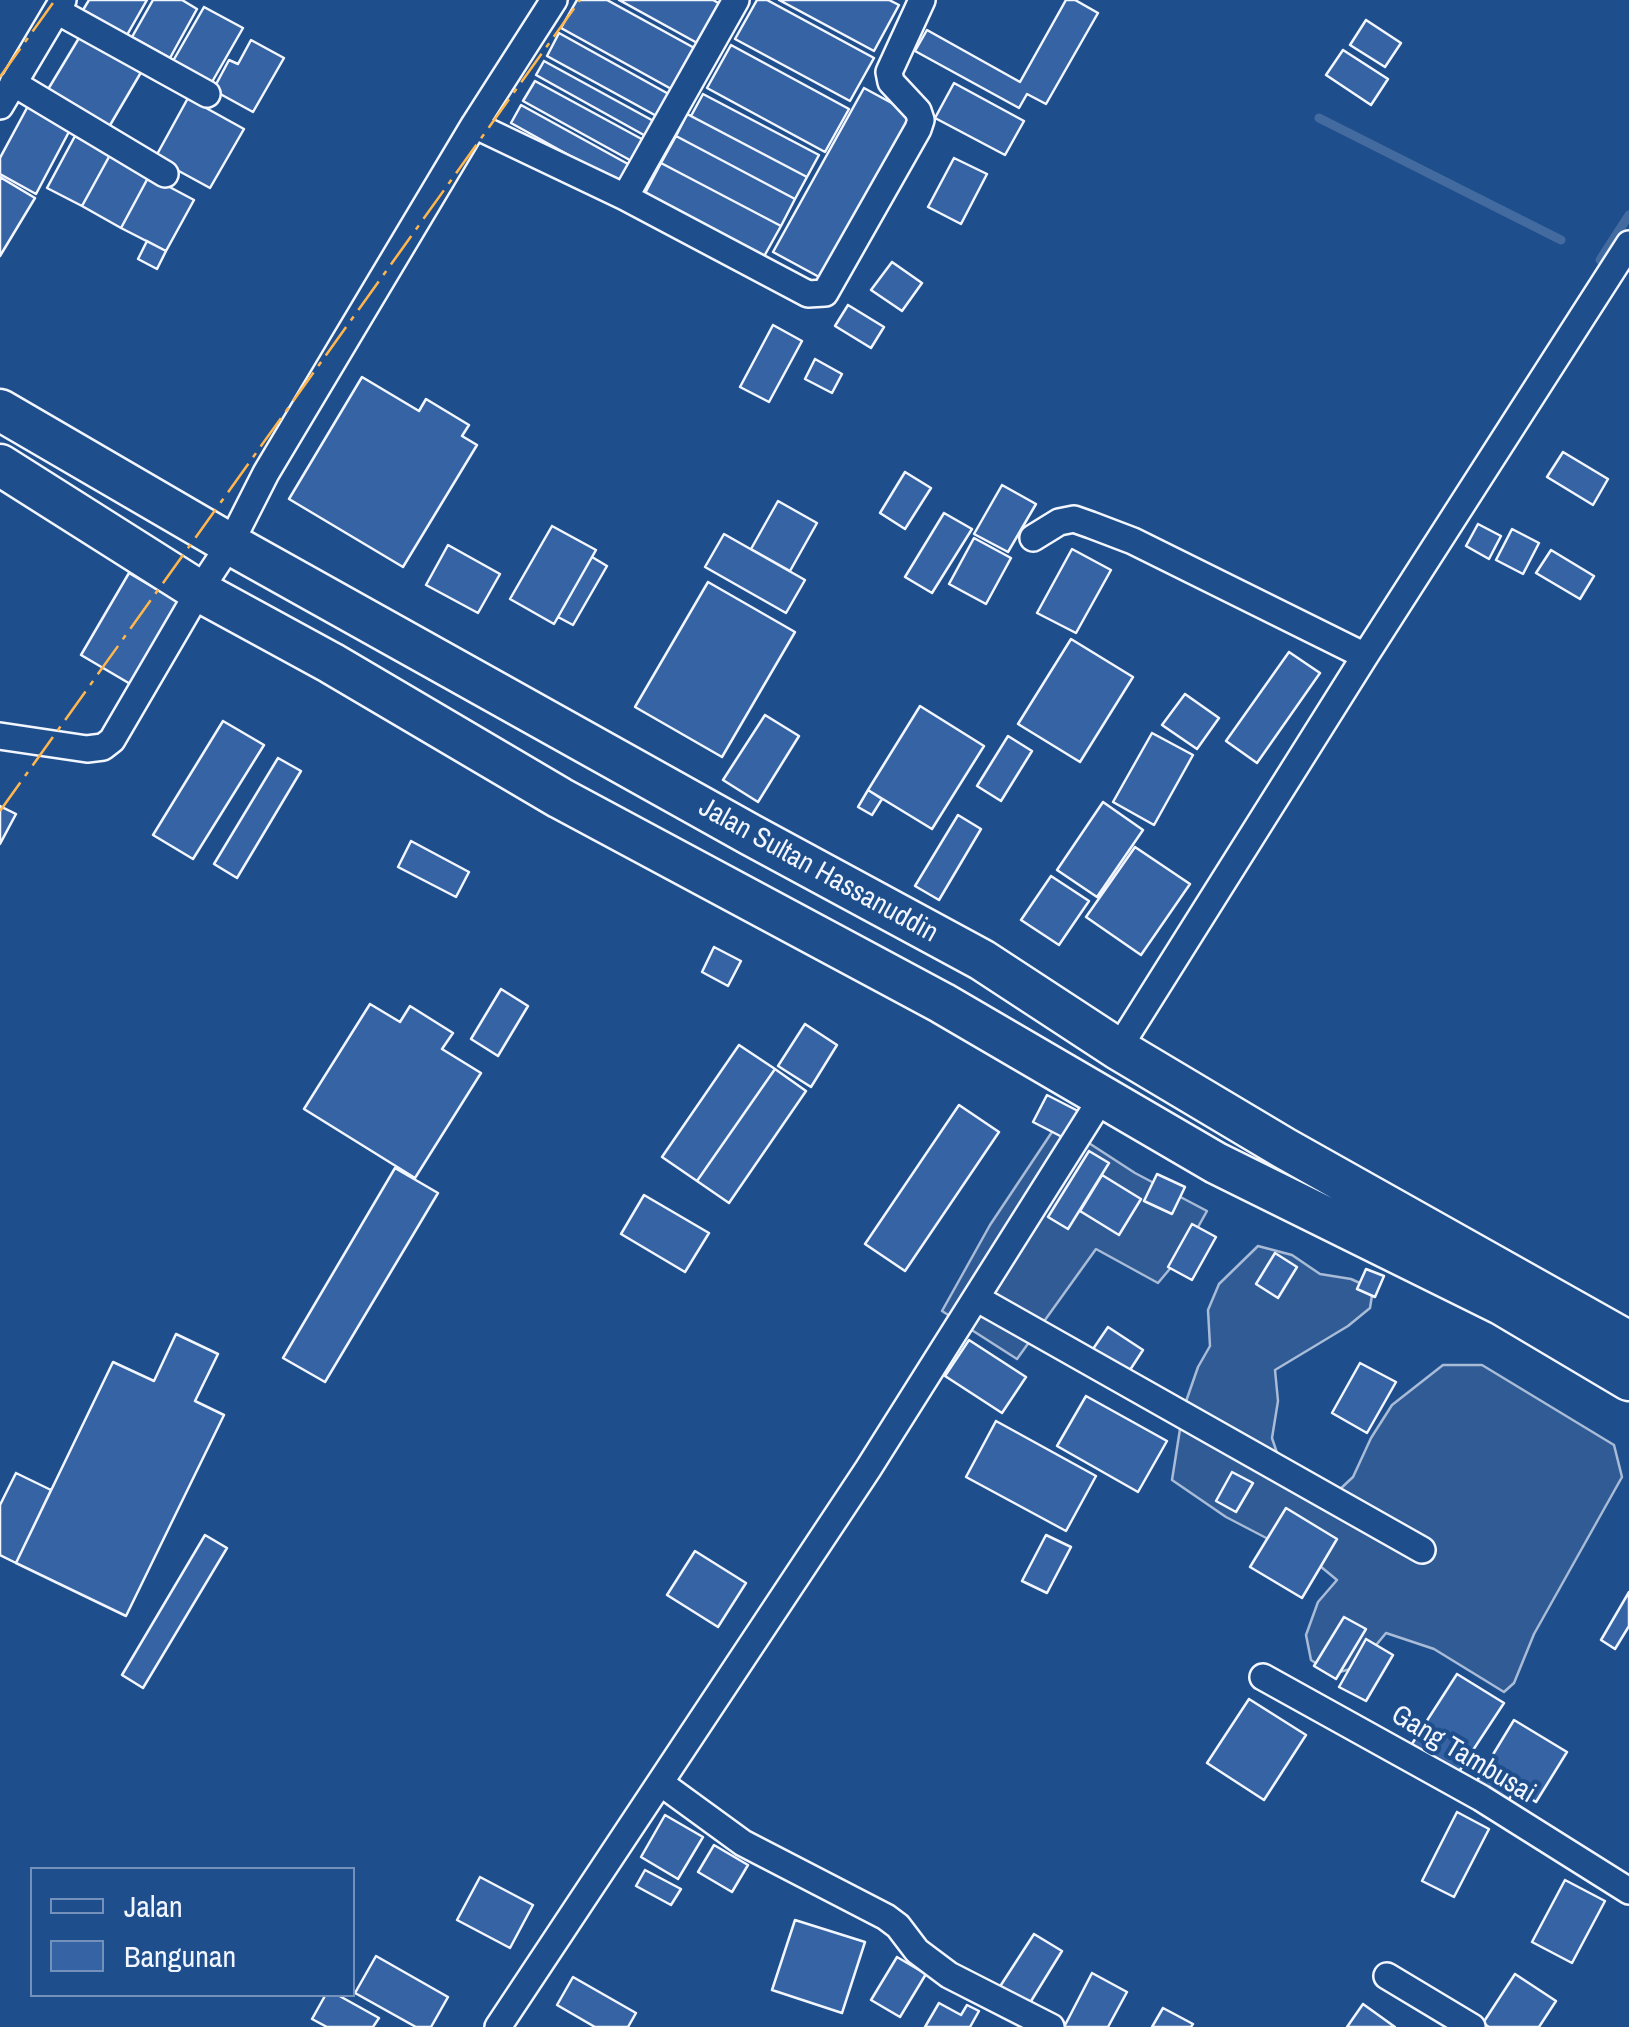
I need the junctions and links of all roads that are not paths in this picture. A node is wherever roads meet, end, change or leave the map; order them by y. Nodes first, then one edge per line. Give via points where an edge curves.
1 (554, 0) edge
2 (736, 0) edge
3 (922, 0) edge
4 (60, 6) edge
5 (6, 94) edge
6 (208, 94) dead end
7 (474, 125) junction
8 (165, 174) dead end
9 (625, 197) junction
10 (1629, 244) edge
11 (0, 410) edge
12 (0, 465) edge
13 (1033, 538) dead end
14 (230, 544) junction
15 (199, 591) junction
16 (1364, 656) junction
17 (0, 736) edge
18 (1118, 1049) junction
19 (1104, 1096) junction
20 (1284, 1148) junction
21 (1260, 1186) junction
22 (978, 1299) junction
23 (1629, 1342) edge
24 (1629, 1380) edge
25 (1422, 1550) dead end
26 (1263, 1676) dead end
27 (662, 1784) junction
28 (1629, 1891) edge
29 (1387, 1976) dead end
30 (498, 2027) edge
31 (1051, 2027) edge
32 (1472, 2027) edge

1 - 7 street
2 - 9 street
3 - 9 street via 889,72 921,120 825,292 808,294
4 - 5 street
4 - 6 street
5 - 8 street
7 - 9 street
7 - 14 street
10 - 16 street
11 - 14 main road, Jalan Sultan Hassanuddin
12 - 15 main road, Jalan Sultan Hassanuddin
13 - 16 street via 1059,522 1092,525
14 - 15 street
14 - 18 main road, Jalan Sultan Hassanuddin via 982,960
15 - 17 street via 104,747
15 - 19 main road, Jalan Sultan Hassanuddin
16 - 18 street
18 - 20 main road, Jalan Sultan Hassanuddin
19 - 21 main road, Jalan Sultan Hassanuddin
19 - 22 street
20 - 21 main road
20 - 23 main road, Jalan Sultan Hassanuddin
21 - 24 main road, Jalan Sultan Hassanuddin via 1501,1304
22 - 25 street
22 - 27 street
26 - 28 street, Gang Tambusai via 1481,1798
27 - 30 street
27 - 31 street via 744,1842 886,1917 949,1975
29 - 32 street

